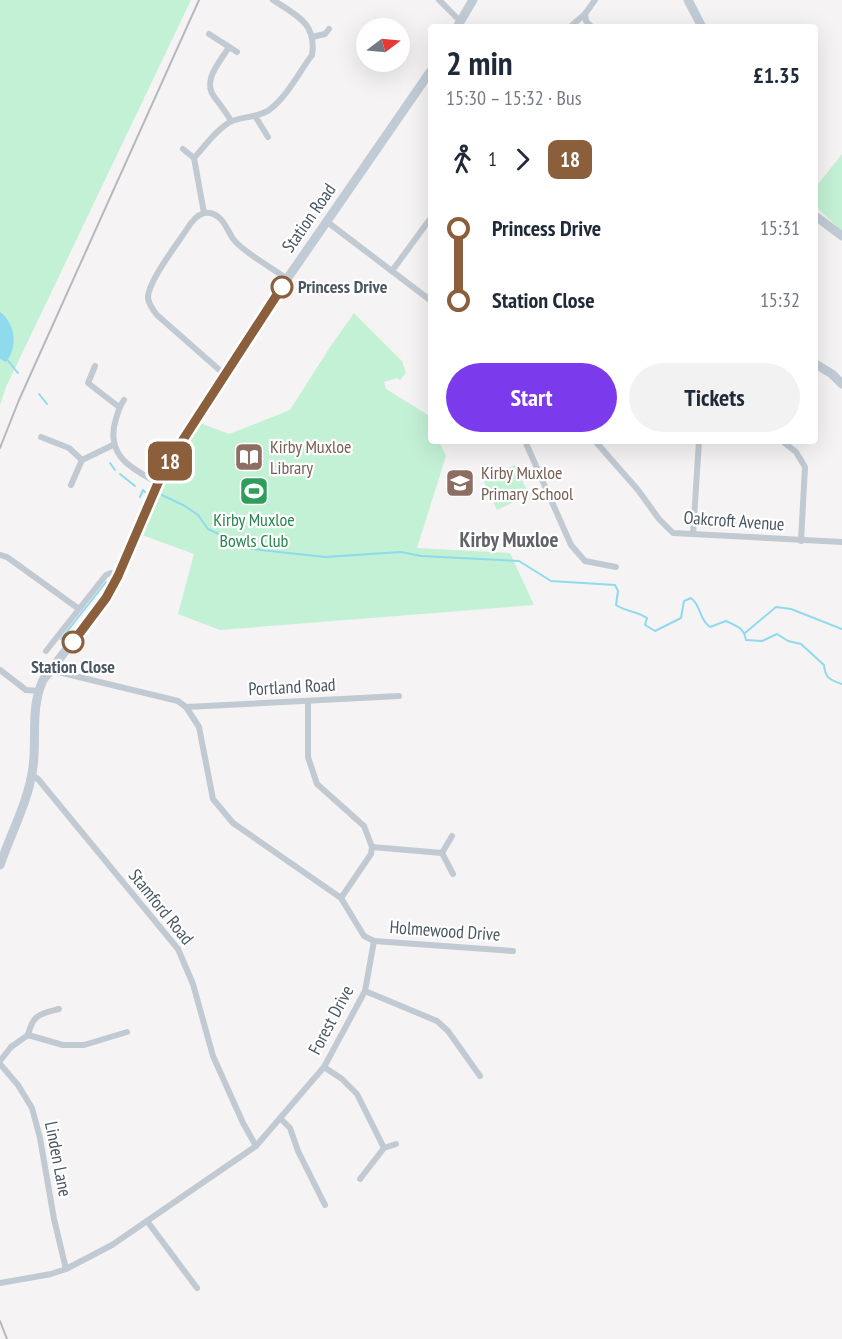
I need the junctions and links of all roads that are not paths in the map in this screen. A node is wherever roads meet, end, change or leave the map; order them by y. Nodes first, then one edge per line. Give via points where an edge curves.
1 (273, 0) edge
2 (439, 0) edge
3 (473, 0) edge
4 (595, 0) edge
5 (688, 0) edge
6 (585, 14) junction
7 (458, 24) edge
8 (573, 24) edge
9 (589, 24) edge
10 (700, 24) edge
11 (329, 29) dead end
12 (208, 34) dead end
13 (312, 37) junction
14 (229, 47) junction
15 (237, 52) dead end
16 (428, 75) edge
17 (255, 116) junction
18 (231, 121) junction
19 (268, 136) dead end
20 (183, 149) dead end
21 (194, 158) junction
22 (204, 213) junction
23 (818, 218) edge
24 (327, 221) junction
25 (428, 222) edge
26 (842, 236) edge
27 (392, 271) junction
28 (287, 279) junction
29 (428, 298) edge
30 (818, 365) edge
31 (95, 366) dead end
32 (224, 374) junction
33 (842, 384) edge
34 (124, 400) dead end
35 (119, 407) junction
36 (41, 437) dead end
37 (526, 444) edge
38 (600, 444) edge
39 (699, 444) edge
40 (786, 444) edge
41 (113, 445) junction
42 (82, 460) junction
43 (158, 483) junction
44 (71, 485) dead end
45 (693, 534) junction
46 (801, 541) junction
47 (842, 542) edge
48 (0, 555) edge
49 (616, 567) dead end
50 (118, 576) junction
51 (79, 609) junction
52 (46, 651) dead end
53 (0, 670) edge
54 (50, 670) junction
55 (38, 691) junction
56 (399, 696) dead end
57 (308, 701) junction
58 (186, 707) junction
59 (32, 775) junction
60 (452, 837) dead end
61 (372, 847) junction
62 (442, 853) junction
63 (0, 865) edge
64 (453, 874) dead end
65 (341, 898) junction
66 (374, 941) junction
67 (513, 951) dead end
68 (365, 991) junction
69 (59, 1009) dead end
70 (127, 1032) dead end
71 (28, 1035) junction
72 (0, 1062) edge
73 (324, 1067) junction
74 (480, 1076) dead end
75 (280, 1118) junction
76 (396, 1144) dead end
77 (256, 1146) junction
78 (384, 1148) junction
79 (360, 1179) dead end
80 (325, 1206) dead end
81 (147, 1221) junction
82 (66, 1269) junction
83 (0, 1283) edge
84 (197, 1288) dead end

1 - 13 street via 305,22
2 - 7 street
3 - 7 street
4 - 6 street
5 - 10 street
6 - 8 street
6 - 9 street
11 - 13 street
12 - 14 street
13 - 17 street via 312,55 276,103
14 - 15 street
14 - 18 street via 209,86
16 - 24 street, Station Road
17 - 18 street
17 - 19 street
18 - 21 street
20 - 21 street
21 - 22 street
22 - 28 street via 218,217 236,243
22 - 32 street via 191,223 152,282 148,298 157,315
23 - 26 street
24 - 27 street
24 - 28 street, Station Road
25 - 27 street
27 - 29 street
28 - 32 street, Station Road
30 - 33 street
31 - 35 street via 87,383
32 - 43 street, Station Road
34 - 35 street
35 - 41 street
36 - 42 street via 69,448
37 - 49 street via 571,545 585,561
38 - 45 street, Oakcroft Avenue via 658,519 673,532
39 - 45 street
40 - 46 street via 805,467
41 - 42 street
41 - 43 street via 129,466
42 - 44 street
43 - 50 street, Station Road
45 - 46 street, Oakcroft Avenue
46 - 47 street, Oakcroft Avenue
48 - 51 street
50 - 51 street via 106,575
50 - 54 street, Station Road via 106,598
51 - 52 street
53 - 55 street via 26,690
54 - 55 street, Station Road
54 - 58 street via 178,701
55 - 59 street, Station Road
56 - 57 street, Portland Road
57 - 58 street, Portland Road
57 - 61 street via 308,757 316,784 363,826
58 - 65 street via 199,727 213,799 233,823
59 - 63 street, Station Road
59 - 77 street, Stamford Road via 178,949 193,984 213,1056
60 - 62 street
61 - 62 street
61 - 65 street
62 - 64 street
65 - 66 street via 364,936
66 - 67 street, Holmewood Drive
66 - 68 street, Forest Drive
68 - 73 street, Forest Drive
68 - 74 street via 437,1021
69 - 71 street via 39,1014
70 - 71 street via 84,1044 63,1045
71 - 72 street via 11,1047
72 - 82 street, Linden Lane via 32,1108
73 - 75 street, Forest Drive
73 - 78 street via 357,1094
75 - 77 street, Forest Drive
75 - 80 street via 290,1128
76 - 78 street
77 - 81 street, Forest Drive
78 - 79 street
81 - 82 street, Forest Drive
81 - 84 street
82 - 83 street, Forest Drive

